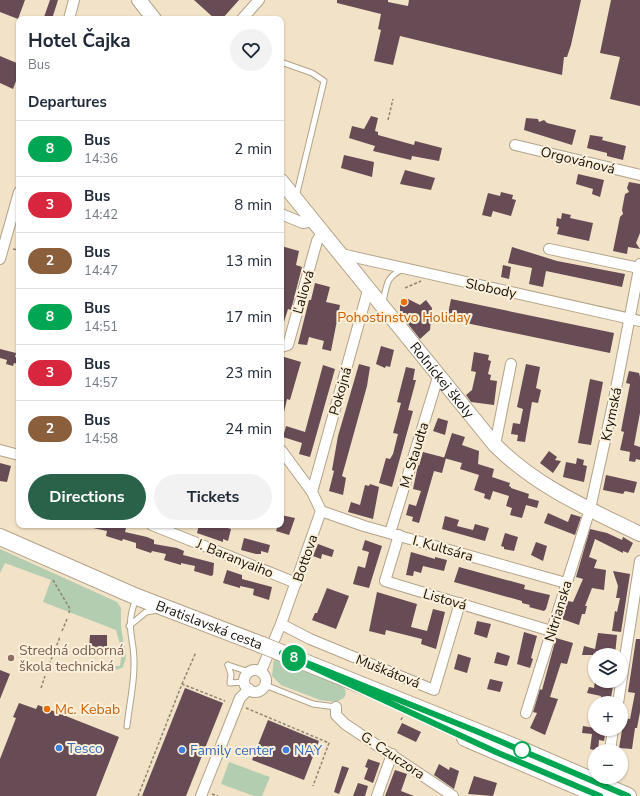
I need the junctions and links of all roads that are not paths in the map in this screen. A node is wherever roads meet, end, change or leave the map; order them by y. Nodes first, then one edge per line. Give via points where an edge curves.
1 (74, 0) edge
2 (139, 0) edge
3 (259, 0) edge
4 (70, 16) edge
5 (152, 16) edge
6 (245, 16) edge
7 (284, 63) edge
8 (515, 145) dead end
9 (640, 175) edge
10 (284, 185) edge
11 (295, 200) junction
12 (16, 203) edge
13 (284, 215) edge
14 (313, 221) junction
15 (322, 232) junction
16 (550, 249) dead end
17 (341, 254) junction
18 (0, 259) edge
19 (640, 266) edge
20 (403, 269) junction
21 (368, 290) junction
22 (382, 307) junction
23 (629, 318) junction
24 (640, 321) edge
25 (284, 346) edge
26 (511, 364) dead end
27 (438, 377) junction
28 (495, 445) junction
29 (0, 450) edge
30 (16, 454) edge
31 (284, 454) edge
32 (312, 492) junction
33 (590, 509) junction
34 (320, 511) junction
35 (173, 529) edge
36 (0, 532) edge
37 (395, 534) junction
38 (640, 534) edge
39 (0, 537) edge
40 (17, 544) junction
41 (0, 546) edge
42 (640, 561) edge
43 (296, 583) junction
44 (566, 583) junction
45 (137, 596) junction
46 (460, 603) junction
47 (166, 608) junction
48 (281, 624) junction
49 (129, 626) junction
50 (551, 631) junction
51 (282, 653) junction
52 (261, 671) junction
53 (249, 672) junction
54 (265, 685) junction
55 (246, 686) junction
56 (619, 696) edge
57 (336, 707) joint
58 (526, 714) dead end
59 (127, 726) dead end
60 (392, 754) junction
61 (201, 796) edge
62 (377, 796) edge
63 (453, 796) edge
64 (600, 796) edge
65 (628, 796) edge

1 - 4 street
2 - 5 main road
3 - 6 street
7 - 11 lane via 312,73 324,81
8 - 9 street, Orgovánová
10 - 11 main road, Roľníckej školy
11 - 14 main road, Roľníckej školy
12 - 18 street
13 - 14 street via 303,223
14 - 15 main road, Roľníckej školy
15 - 17 main road, Roľníckej školy
15 - 25 street, Ľaliová via 317,240 288,345
16 - 19 street
17 - 20 street, Slobody
17 - 21 main road, Roľníckej školy
19 - 23 street, Krymská
20 - 22 lane via 388,279
20 - 23 street, Slobody
21 - 22 main road, Roľníckej školy
21 - 32 street, Pokojná
22 - 27 main road, Roľníckej školy
23 - 24 street, Slobody
23 - 33 street, Krymská
26 - 28 street
27 - 28 main road, Roľníckej školy
27 - 37 street, M. Staudta
28 - 33 main road, Roľníckej školy via 529,476
29 - 30 street
31 - 32 street
32 - 34 street
33 - 38 main road, Roľníckej školy
33 - 44 street, Nitrianska
34 - 37 street, I. Kultsára
34 - 43 street, Bottova
35 - 43 street, J. Baranyaiho
36 - 40 street
37 - 44 street, I. Kultsára
37 - 46 street, Listová via 385,581
39 - 40 main road, Bratislavská cesta
40 - 45 main road, Bratislavská cesta
41 - 45 main road, Bratislavská cesta via 58,571
42 - 56 street
43 - 48 street, Bottova
44 - 50 street, Nitrianska
45 - 47 main road, Bratislavská cesta
45 - 49 lane
46 - 48 street, Muškátová via 434,690 310,639
46 - 50 street, Listová
47 - 49 lane via 146,612
47 - 51 main road, Bratislavská cesta, bridge
48 - 52 street, Bottova
49 - 59 lane via 134,664
50 - 58 street, Nitrianska
51 - 64 main road, Bratislavská cesta via 496,752
51 - 65 main road, Bratislavská cesta
52 - 53 street
52 - 54 street via 266,677
53 - 55 street via 246,675
53 - 55 lane via 228,665 230,683
54 - 55 street via 258,691
54 - 57 lane via 313,704
55 - 61 street
57 - 60 street, G. Czuczora via 336,715
60 - 62 street
60 - 63 street, G. Czuczora

